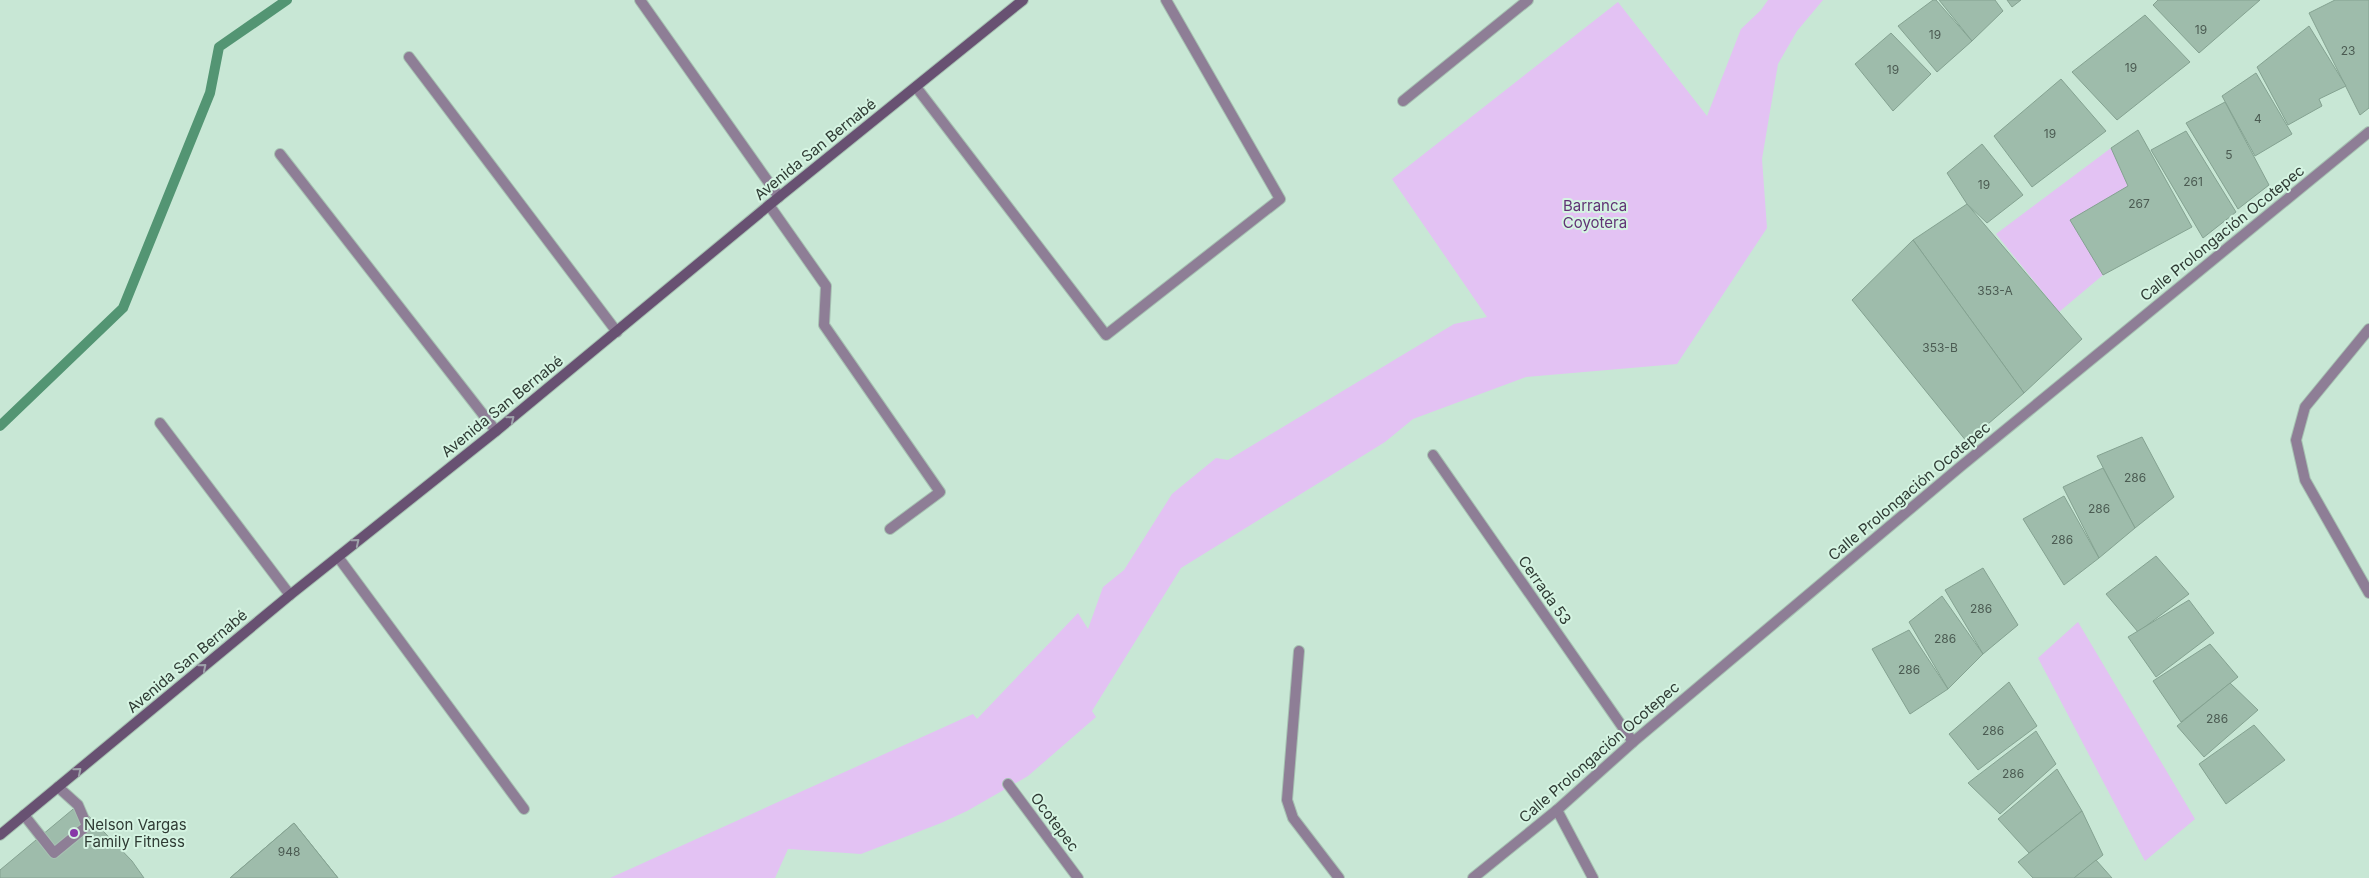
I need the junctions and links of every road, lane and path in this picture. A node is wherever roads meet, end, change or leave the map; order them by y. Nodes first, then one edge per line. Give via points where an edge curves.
1 (640, 0) edge
2 (1023, 0) edge
3 (1166, 0) edge
4 (1528, 0) edge
5 (409, 56) dead end
6 (916, 87) junction
7 (1402, 101) dead end
8 (2369, 132) edge
9 (280, 154) dead end
10 (779, 197) junction
11 (769, 205) junction
12 (2369, 329) edge
13 (617, 332) junction
14 (160, 423) dead end
15 (496, 431) junction
16 (1432, 455) dead end
17 (890, 529) dead end
18 (338, 557) junction
19 (2369, 593) edge
20 (290, 595) junction
21 (1300, 651) dead end
22 (1633, 742) junction
23 (1008, 784) dead end
24 (58, 786) junction
25 (524, 809) dead end
26 (1557, 810) junction
27 (24, 815) junction
28 (0, 835) edge
29 (1078, 878) edge
30 (1339, 878) edge
31 (1473, 878) edge
32 (1594, 878) edge

1 - 10 street
2 - 6 main road, Avenida San Bernabé
3 - 6 street via 1280,199 1106,334
4 - 7 street
5 - 13 street
6 - 10 main road, Avenida San Bernabé
8 - 22 street, Calle Prolongación Ocotepec via 1960,467
9 - 15 street
10 - 11 main road, Avenida San Bernabé
11 - 13 main road, Avenida San Bernabé
11 - 17 street via 826,286 824,325 940,492
12 - 19 street via 2306,407 2296,440 2306,480
15 -> 13 main road, Avenida San Bernabé
14 - 20 street
18 -> 15 main road, Avenida San Bernabé
16 - 22 street, Cerrada 53
18 - 20 main road, Avenida San Bernabé
18 - 25 street
24 -> 20 main road, Avenida San Bernabé
21 - 30 street via 1287,800 1293,818
22 - 26 street, Calle Prolongación Ocotepec
23 - 29 street, Ocotepec
24 - 27 main road, Avenida San Bernabé
24 - 27 street via 78,805 87,826 54,853
26 - 31 street, Calle Prolongación Ocotepec
26 - 32 street
27 - 28 main road, Avenida San Bernabé

